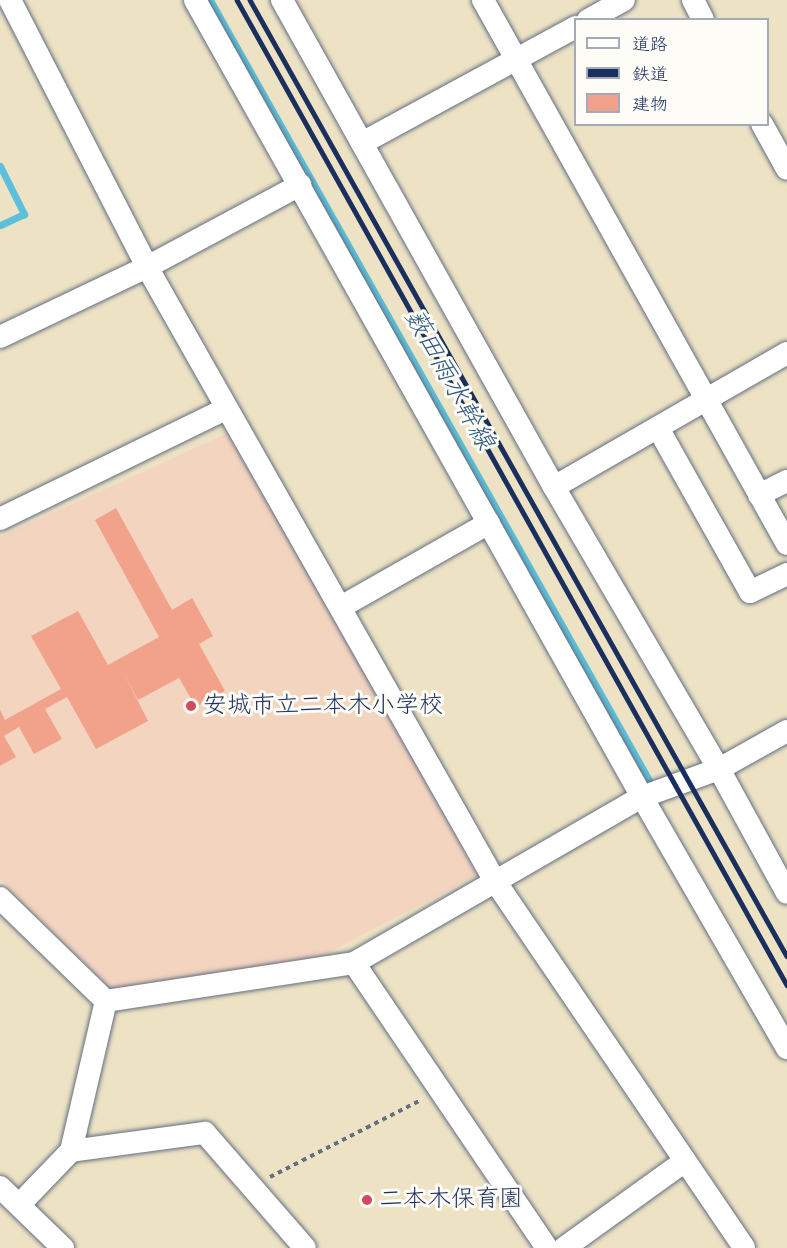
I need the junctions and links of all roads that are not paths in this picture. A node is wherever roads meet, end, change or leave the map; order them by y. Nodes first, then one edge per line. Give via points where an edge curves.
1 (10, 0) edge
2 (195, 0) edge
3 (282, 0) edge
4 (483, 0) edge
5 (624, 0) edge
6 (693, 0) edge
7 (592, 18) edge
8 (703, 18) edge
9 (574, 28) edge
10 (515, 59) junction
11 (763, 126) edge
12 (363, 143) junction
13 (787, 169) edge
14 (300, 185) junction
15 (147, 267) junction
16 (0, 337) edge
17 (787, 353) edge
18 (706, 400) junction
19 (226, 410) junction
20 (658, 428) junction
21 (787, 481) edge
22 (554, 487) junction
23 (759, 495) junction
24 (0, 519) edge
25 (489, 523) junction
26 (787, 544) edge
27 (787, 574) edge
28 (341, 607) junction
29 (787, 730) edge
30 (719, 769) junction
31 (642, 797) junction
32 (495, 881) junction
33 (787, 893) edge
34 (0, 897) edge
35 (354, 963) junction
36 (106, 1001) junction
37 (787, 1048) edge
38 (71, 1151) junction
39 (685, 1161) junction
40 (0, 1187) edge
41 (19, 1205) junction
42 (63, 1248) edge
43 (305, 1248) edge
44 (547, 1248) edge
45 (564, 1248) edge
46 (744, 1248) edge

1 - 15 street
2 - 14 street
3 - 12 street
4 - 10 street
5 - 7 street
6 - 8 street
9 - 10 street
10 - 12 street
10 - 18 street
11 - 13 street
12 - 22 street
14 - 15 street
14 - 25 street
15 - 16 street
15 - 19 street
17 - 18 street
18 - 20 street
18 - 23 street
19 - 24 street
19 - 28 street
20 - 22 street
20 - 27 street via 750,592
21 - 23 street
22 - 30 street
23 - 26 street
25 - 28 street
25 - 31 street
28 - 32 street
29 - 30 street
30 - 31 street
30 - 33 street
31 - 32 street
31 - 37 street
32 - 35 street
32 - 39 street
34 - 36 street
35 - 36 street
35 - 44 street
36 - 38 street
38 - 41 street
38 - 43 street via 205,1132
39 - 45 street
39 - 46 street
40 - 41 street
41 - 42 street

